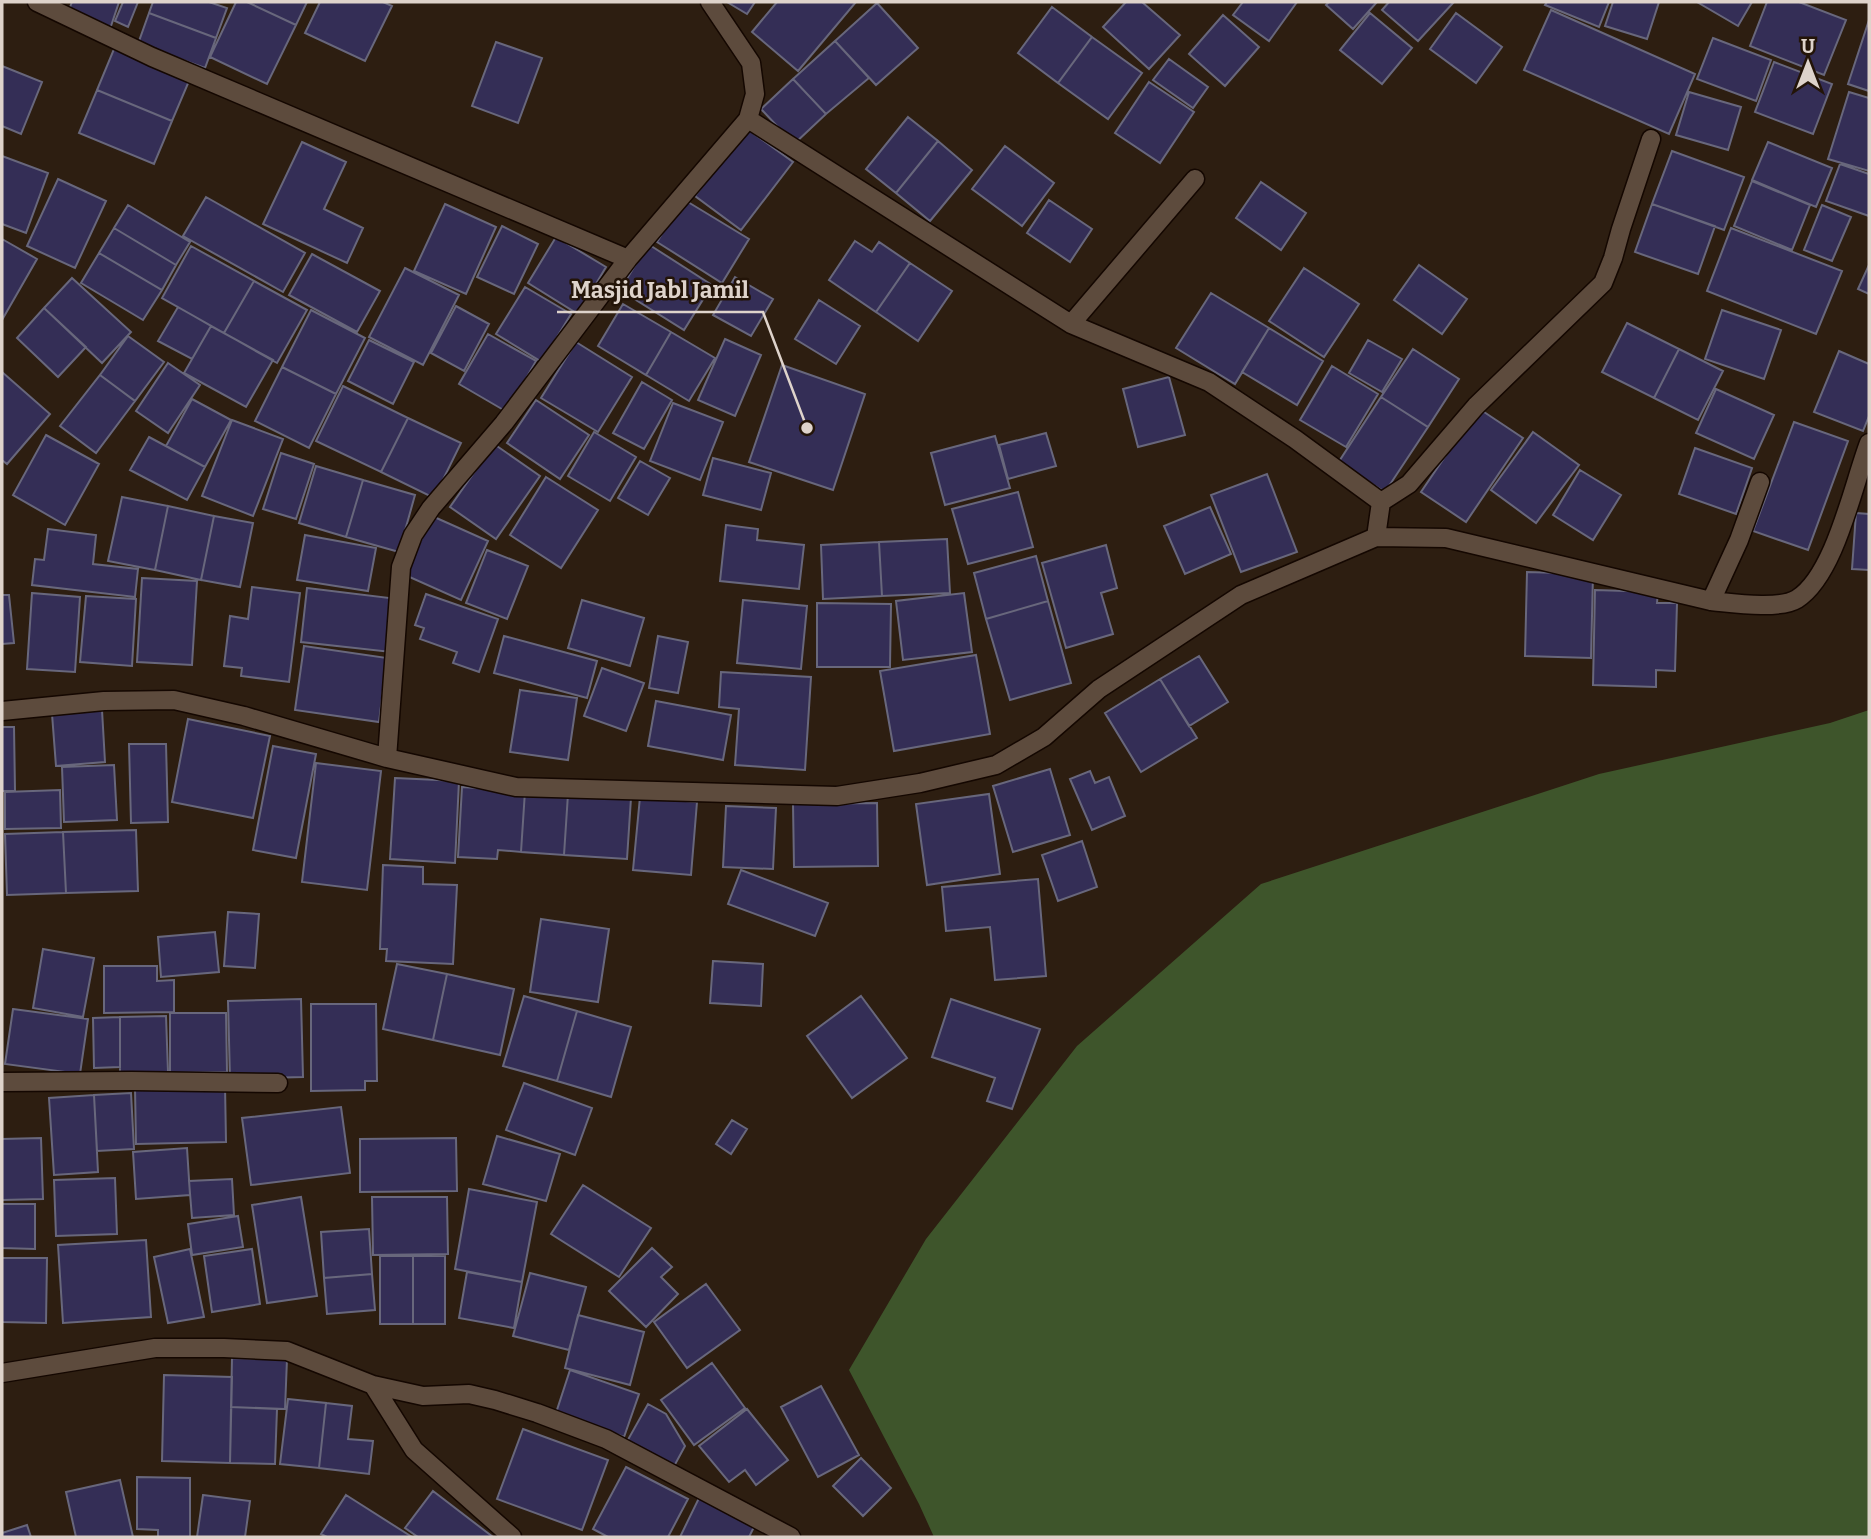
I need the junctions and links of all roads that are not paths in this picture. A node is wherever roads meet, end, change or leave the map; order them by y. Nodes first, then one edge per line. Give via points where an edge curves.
1 (37, 2) edge
2 (710, 2) edge
3 (748, 119) junction
4 (1651, 139) dead end
5 (1195, 179) dead end
6 (628, 260) junction
7 (1071, 324) junction
8 (1869, 443) edge
9 (1760, 482) dead end
10 (1381, 502) junction
11 (1376, 537) junction
12 (1710, 601) junction
13 (2, 711) edge
14 (387, 758) junction
15 (2, 1082) edge
16 (278, 1083) dead end
17 (2, 1373) edge
18 (373, 1385) junction
19 (512, 1537) edge
20 (791, 1537) edge

1 - 6 street via 152,57
2 - 3 street via 751,63 755,93
3 - 6 street
3 - 7 street
4 - 10 street via 1603,283 1476,406 1409,484
5 - 7 street
6 - 14 street via 413,535 401,567
7 - 10 street via 1209,382
8 - 12 street via 1836,543 1809,587 1796,599 1775,604
9 - 12 street
10 - 11 street
11 - 12 street via 1446,538
11 - 14 street via 1241,595 1100,689 1044,737 996,765 920,783 837,796 516,787
13 - 14 street via 174,700
15 - 16 street
17 - 18 street via 155,1348 223,1348 287,1351
18 - 19 street via 414,1450
18 - 20 street via 423,1396 469,1394 537,1413 606,1439

